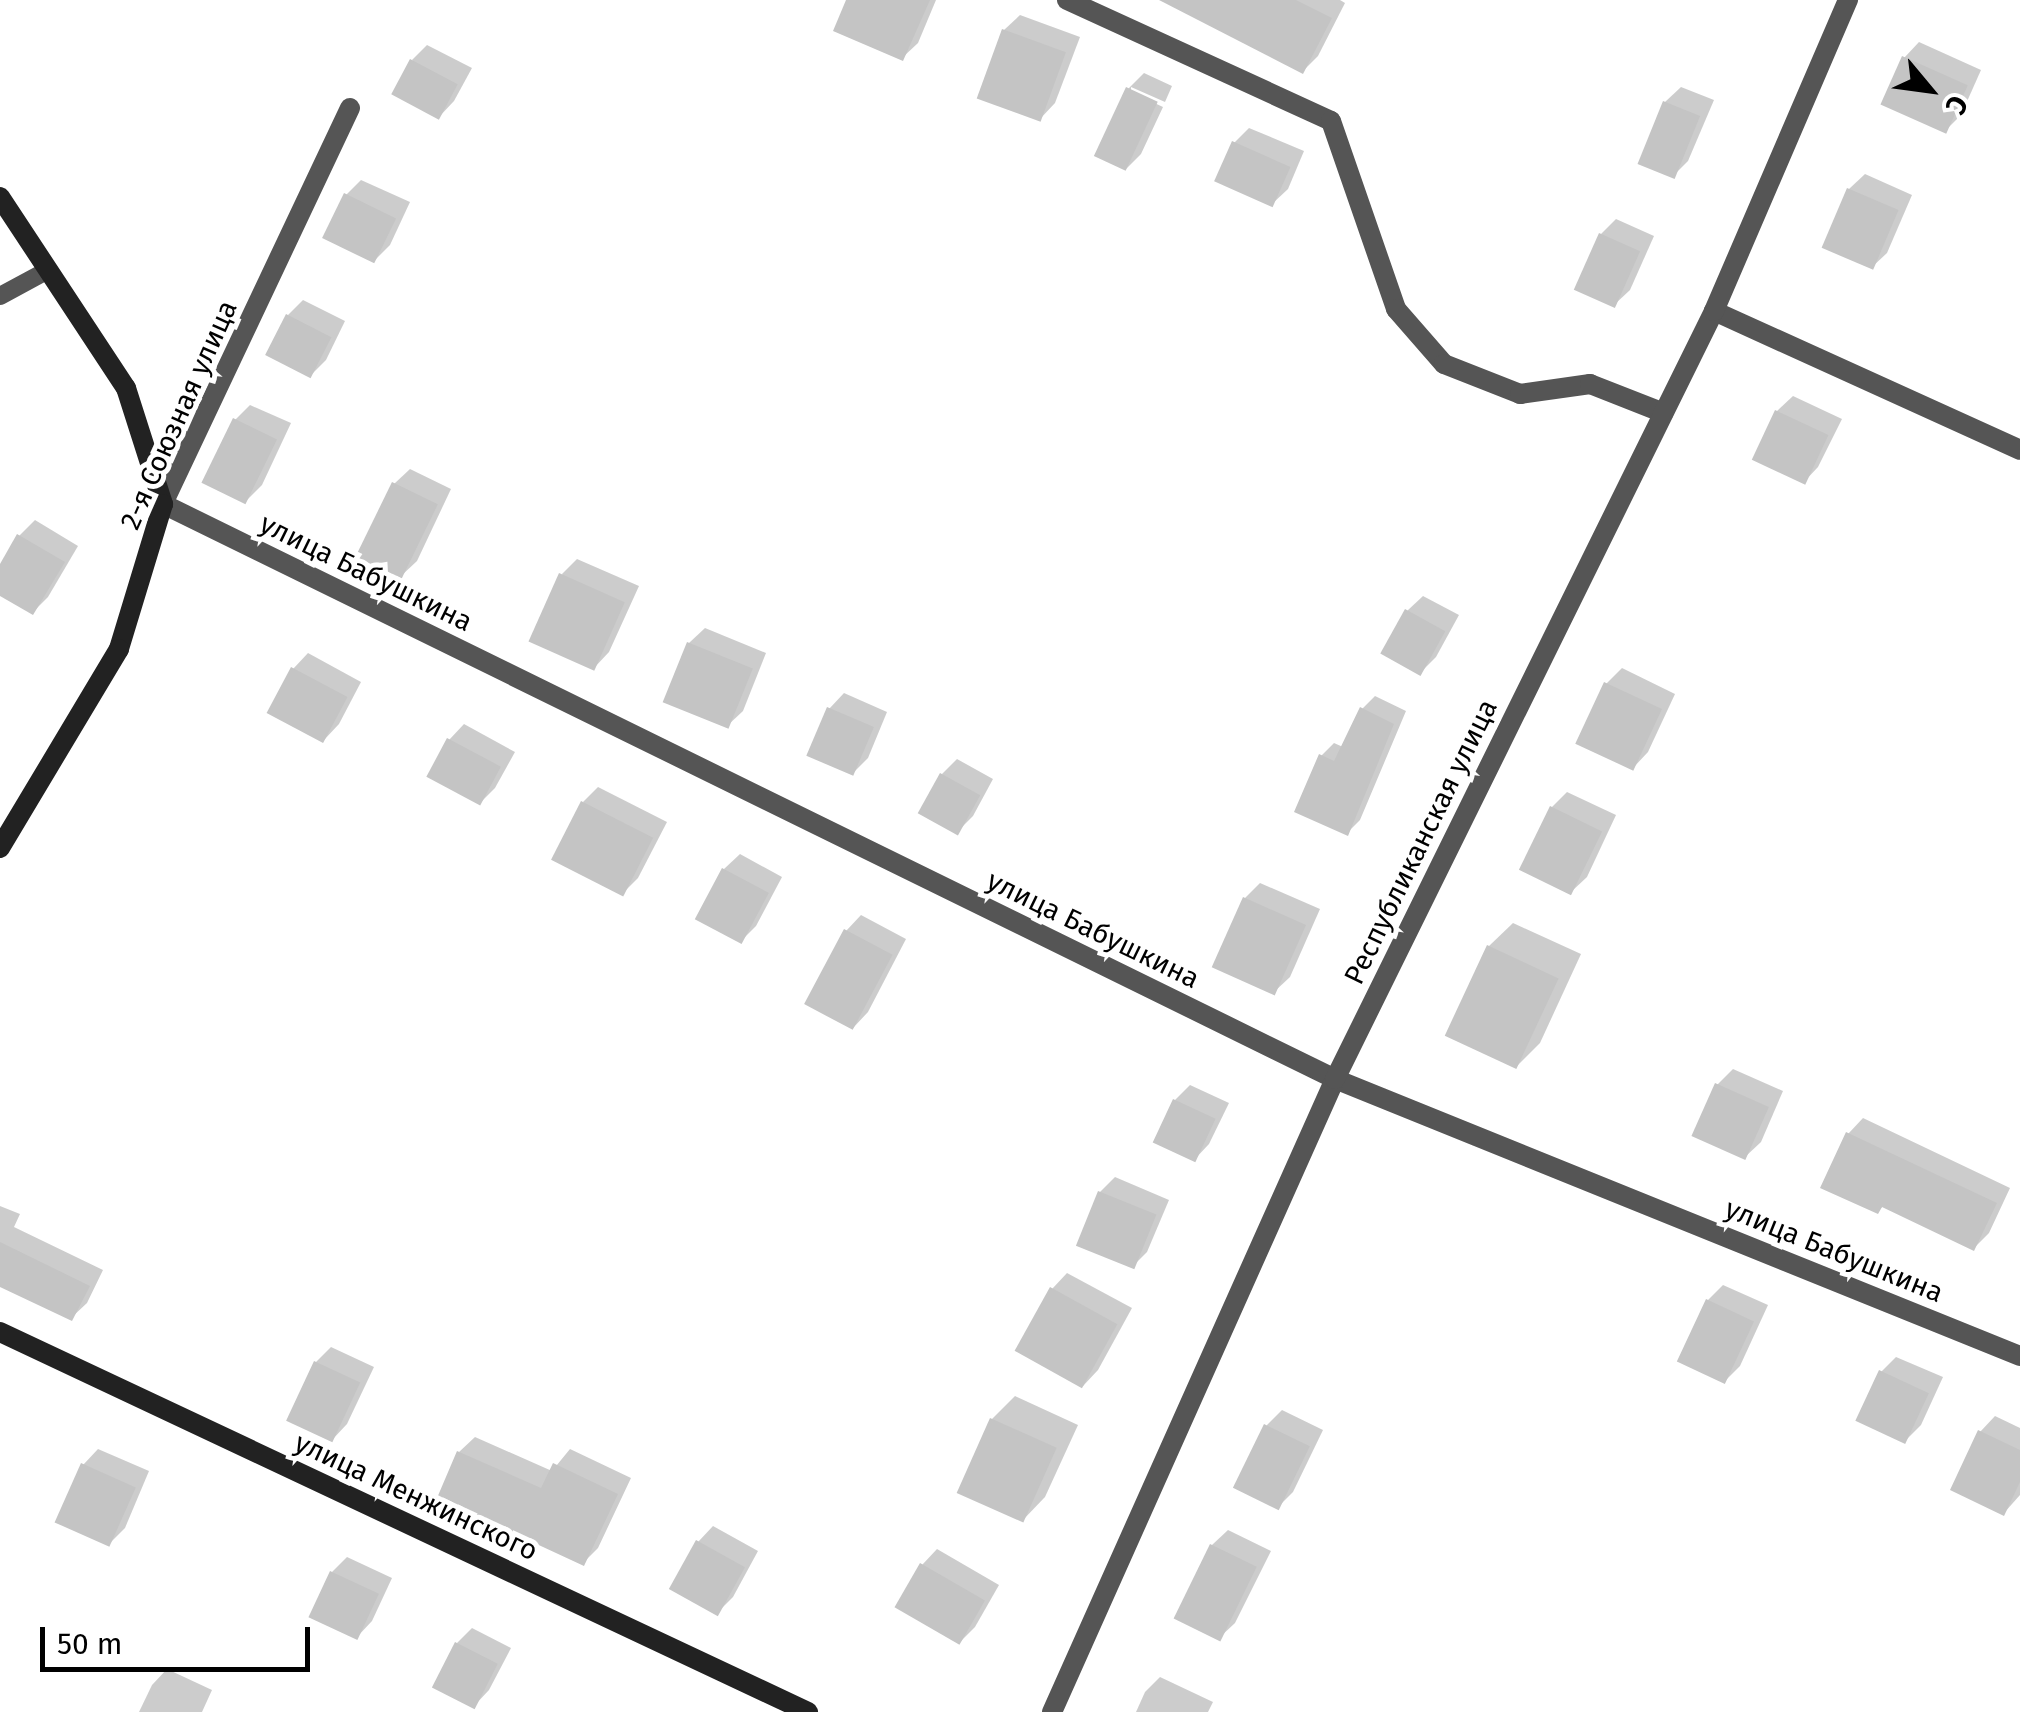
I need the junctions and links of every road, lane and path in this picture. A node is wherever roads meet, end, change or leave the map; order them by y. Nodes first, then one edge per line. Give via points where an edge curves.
1 (1067, 0) edge
2 (1848, 0) edge
3 (350, 108) dead end
4 (0, 198) edge
5 (48, 270) junction
6 (0, 296) edge
7 (1714, 311) junction
8 (1664, 412) junction
9 (2020, 450) edge
10 (163, 504) junction
11 (0, 848) edge
12 (1335, 1079) junction
13 (0, 1332) edge
14 (2020, 1356) edge
15 (808, 1712) edge
16 (1052, 1712) edge

1 - 8 street via 1331,121 1396,308 1444,364 1520,394 1590,384
2 - 7 street, Республиканская улица
3 - 10 street, 2-я Союзная улица
4 - 5 main road
5 - 6 lane
5 - 10 main road via 126,388
7 - 8 street, Республиканская улица
7 - 9 street
8 - 12 street, Республиканская улица
10 - 11 main road, 2-я Союзная улица via 119,648
10 - 12 street, улица Бабушкина
12 - 14 street, улица Бабушкина
12 - 16 street, Республиканская улица
13 - 15 main road, улица Менжинского

